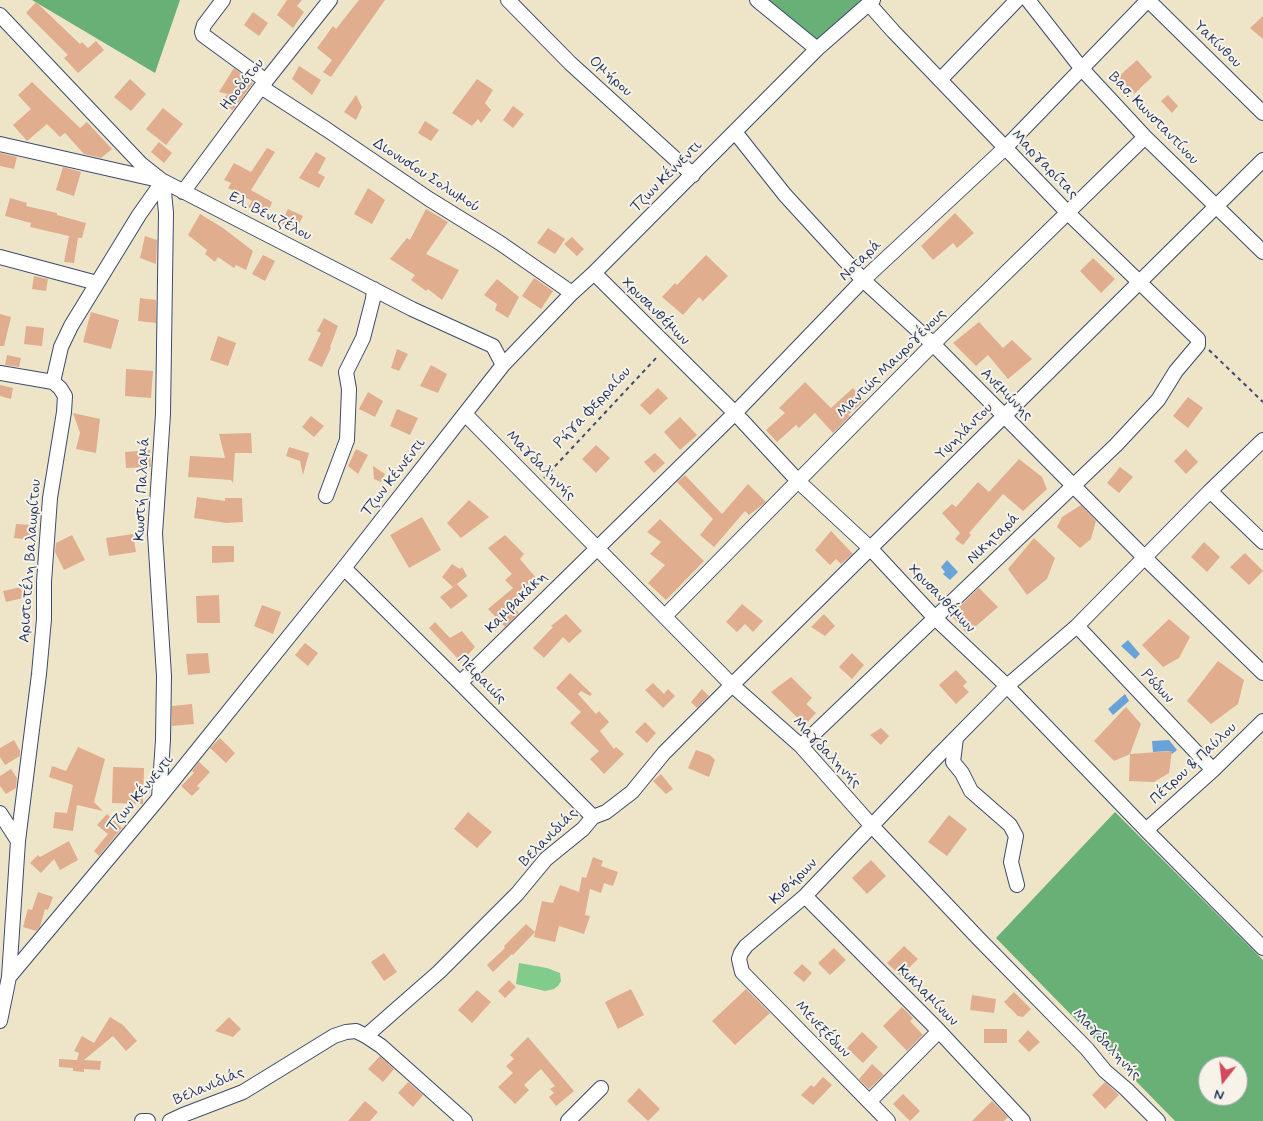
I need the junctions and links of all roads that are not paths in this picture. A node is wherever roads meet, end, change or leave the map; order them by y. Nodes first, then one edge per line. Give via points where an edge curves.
1 (223, 0) edge
2 (330, 0) edge
3 (758, 0) edge
4 (1017, 0) edge
5 (1028, 0) edge
6 (1148, 0) edge
7 (510, 1) edge
8 (871, 2) edge
9 (0, 15) edge
10 (817, 49) junction
11 (1082, 69) junction
12 (940, 80) junction
13 (264, 84) junction
14 (1263, 113) edge
15 (734, 132) junction
16 (1145, 137) junction
17 (0, 144) edge
18 (1005, 148) junction
19 (1263, 160) edge
20 (693, 175) junction
21 (163, 181) junction
22 (183, 192) junction
23 (1216, 206) junction
24 (1068, 213) junction
25 (1263, 252) edge
26 (0, 257) edge
27 (594, 273) junction
28 (863, 280) junction
29 (1140, 282) junction
30 (97, 283) junction
31 (374, 289) junction
32 (572, 293) junction
33 (1198, 342) joint
34 (933, 344) junction
35 (503, 365) junction
36 (0, 373) edge
37 (53, 382) junction
38 (735, 413) junction
39 (464, 414) junction
40 (1005, 416) junction
41 (1263, 440) edge
42 (799, 482) junction
43 (1073, 486) junction
44 (1210, 491) junction
45 (326, 496) dead end
46 (1263, 542) edge
47 (598, 547) junction
48 (870, 548) junction
49 (1145, 558) junction
50 (344, 568) junction
51 (664, 616) junction
52 (935, 618) junction
53 (1077, 626) junction
54 (1263, 673) edge
55 (460, 682) junction
56 (732, 685) junction
57 (1007, 686) junction
58 (1263, 721) edge
59 (956, 738) junction
60 (801, 746) junction
61 (1212, 770) junction
62 (159, 798) junction
63 (0, 813) edge
64 (593, 817) junction
65 (871, 825) junction
66 (1146, 830) junction
67 (18, 841) junction
68 (1017, 885) dead end
69 (806, 896) junction
70 (1263, 948) edge
71 (739, 960) joint
72 (9, 977) junction
73 (0, 1021) edge
74 (940, 1031) junction
75 (366, 1036) junction
76 (601, 1088) dead end
77 (870, 1101) junction
78 (142, 1121) edge
79 (148, 1121) edge
80 (170, 1121) edge
81 (465, 1121) edge
82 (568, 1121) edge
83 (888, 1121) edge
84 (1023, 1121) edge
85 (1158, 1121) edge

1 - 13 street, Διονυσίου Σολωμού via 202,28 203,35
2 - 13 street, Ηροδότου
3 - 10 street
4 - 12 street
5 - 11 street, Βασ. Κωνσταντίνου
6 - 11 street, Νοταρά
6 - 14 street, Υακίνθου
7 - 20 street, Ομήρου via 570,63
8 - 10 street, Τζων Κέννεντι
8 - 12 street, Μαργαρίτας
9 - 21 street via 140,164
10 - 15 street, Τζων Κέννεντι
11 - 16 street, Βασ. Κωνσταντίνου
11 - 18 street, Νοταρά
12 - 18 street, Μαργαρίτας
13 - 22 street, Ηροδότου
13 - 32 street, Διονυσίου Σολωμού via 429,199
15 - 20 street, Τζων Κέννεντι
15 - 28 street, Ανεμώνης via 785,195
16 - 23 street, Βασ. Κωνσταντίνου
16 - 24 street, Μαντώς Μαυρογένους
17 - 21 street, Ελ. Βενιζέλου
18 - 24 street, Μαργαρίτας
18 - 28 street, Νοταρά
19 - 23 street, Υψηλάντου
20 - 27 street, Τζων Κέννεντι
21 - 22 street, Ελ. Βενιζέλου
21 - 30 street
21 - 62 street, Κωστή Παλαμά via 166,213 163,404 155,534 164,676 164,740
22 - 31 street, Ελ. Βενιζέλου
23 - 25 street, Βασ. Κωνσταντίνου
23 - 29 street, Υψηλάντου
24 - 29 street, Μαργαρίτας
24 - 34 street, Μαντώς Μαυρογένους
26 - 30 street
27 - 32 street, Τζων Κέννεντι
27 - 38 street, Χρυσανθέμων
28 - 34 street, Ανεμώνης
28 - 38 street, Νοταρά
29 - 33 street, Μαργαρίτας
29 - 40 street, Υψηλάντου
30 - 37 street via 60,347
31 - 35 street, Ελ. Βενιζέλου via 493,346
31 - 45 street via 363,338 346,372 349,389 347,440
32 - 35 street, Τζων Κέννεντι
33 - 43 street, Νικηταρά via 1158,400
34 - 40 street, Ανεμώνης
34 - 42 street, Μαντώς Μαυρογένους
35 - 39 street, Τζων Κέννεντι
36 - 37 street
37 - 67 street, Αριστοτέλη Βαλαωρίτου via 65,396 64,412 50,498 39,674
38 - 42 street, Χρυσανθέμων
38 - 47 street, Νοταρά
39 - 47 street, Μαγδαληνής
39 - 50 street, Τζων Κέννεντι
40 - 43 street, Ανεμώνης
40 - 48 street, Υψηλάντου
41 - 44 street
42 - 48 street, Χρυσανθέμων
42 - 51 street, Μαντώς Μαυρογένους
43 - 49 street, Ανεμώνης
43 - 52 street, Νικηταρά
44 - 46 street
44 - 49 street
47 - 51 street, Μαγδαληνής
47 - 55 street, Καμβακάκη
48 - 52 street, Χρυσανθέμων
48 - 56 street, Υψηλάντου
49 - 53 street
49 - 54 street, Ανεμώνης
50 - 55 street, Πειραιώς
50 - 62 street, Τζων Κέννεντι
51 - 56 street, Μαγδαληνής
52 - 57 street, Χρυσανθέμων
52 - 60 street, Νικηταρά
53 - 57 street
53 - 61 street, Ρόδων
55 - 64 street, Πειραιώς
56 - 60 street, Μαγδαληνής
56 - 64 street, Βελανιδιάς via 664,753 632,792 606,812
57 - 59 street
57 - 66 street, Χρυσανθέμων
58 - 61 street, Πέτρου & Παύλου
59 - 65 street
59 - 68 street via 953,762 971,791 1010,825 1016,836 1011,862
60 - 65 street, Μαγδαληνής
61 - 66 street, Πέτρου & Παύλου
62 - 72 street, Τζων Κέννεντι
63 - 67 street
64 - 75 street, Βελανιδιάς via 546,859 517,894 439,972
65 - 69 street, Κυθήρων
65 - 85 street, Μαγδαληνής via 1087,1049 1104,1071
66 - 70 street, Χρυσανθέμων
67 - 72 street, Αριστοτέλη Βαλαωρίτου
69 - 71 street, Κυθήρων via 746,946
69 - 74 street, Κυκλαμίνων
71 - 77 street, Μενεξέδων via 742,972
72 - 73 street, Τζων Κέννεντι
74 - 77 street
74 - 84 street, Κυκλαμίνων
75 - 80 street, Βελανιδιάς via 356,1031 334,1036 243,1092
75 - 81 street, Βελανιδιάς
76 - 82 street
77 - 83 street, Μενεξέδων
78 - 79 street

